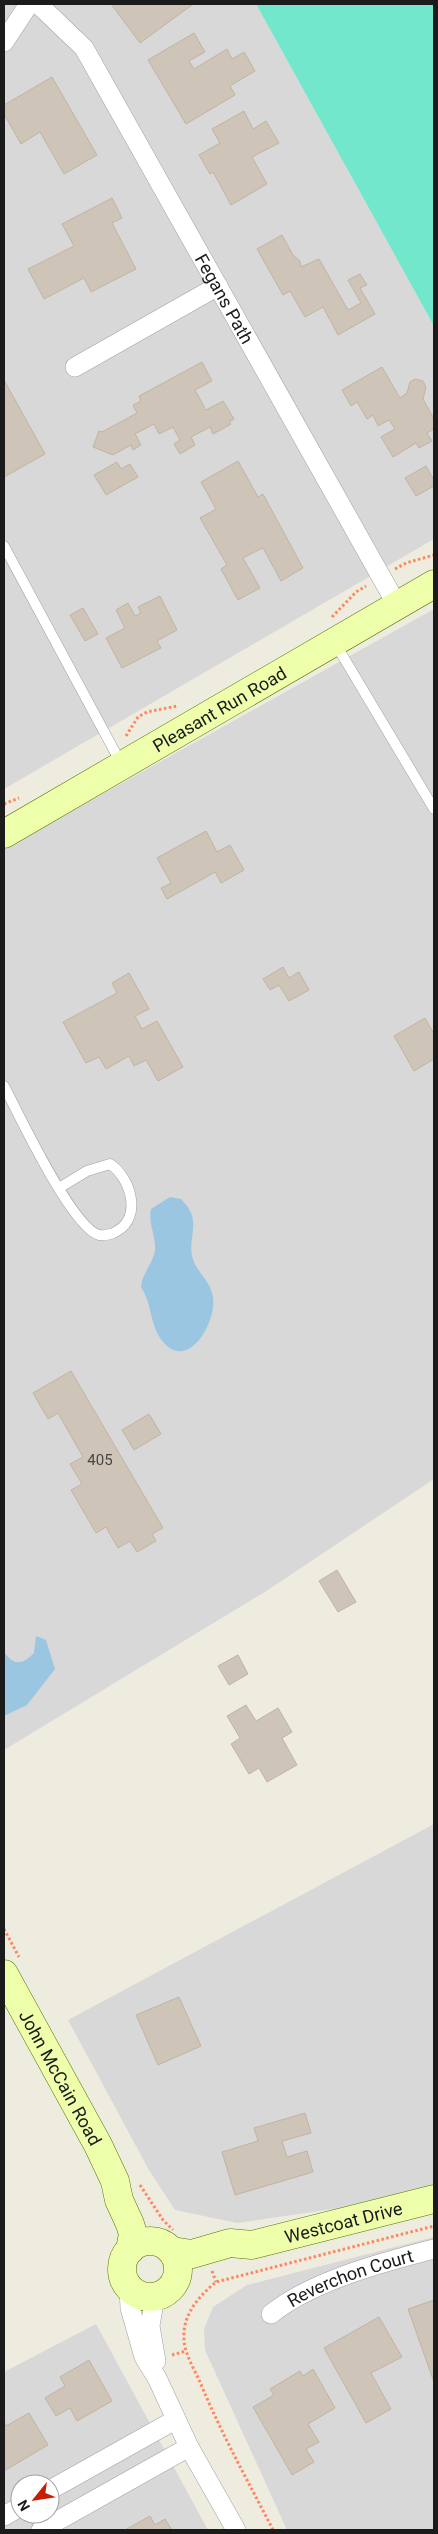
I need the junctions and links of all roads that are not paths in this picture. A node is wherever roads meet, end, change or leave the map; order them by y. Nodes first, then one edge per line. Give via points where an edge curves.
1 (29, 4) edge
2 (38, 4) edge
3 (4, 42) edge
4 (218, 286) junction
5 (75, 367) dead end
6 (4, 546) edge
7 (434, 584) edge
8 (397, 605) junction
9 (333, 630) junction
10 (117, 757) junction
11 (434, 809) edge
12 (4, 834) edge
13 (4, 1086) edge
14 (59, 1188) junction
15 (4, 1974) edge
16 (115, 2181) junction
17 (434, 2199) edge
18 (252, 2245) junction
19 (166, 2247) junction
20 (130, 2250) junction
21 (434, 2250) edge
22 (129, 2287) junction
23 (165, 2289) junction
24 (271, 2314) dead end
25 (157, 2378) junction
26 (175, 2420) junction
27 (189, 2447) junction
28 (60, 2484) edge
29 (41, 2530) edge
30 (236, 2530) edge

1 - 3 street
2 - 4 street, Fegans Path via 84,48
4 - 5 street
4 - 8 street, Fegans Path
6 - 10 lane
7 - 8 main road, Pleasant Run Road
8 - 9 main road, Pleasant Run Road
9 - 10 main road, Pleasant Run Road
9 - 11 lane
10 - 12 main road, Pleasant Run Road
13 - 14 lane
14 - 14 lane via 87,1172 110,1164 127,1182 130,1215 125,1226 113,1234 99,1235 85,1227
15 - 16 main road, John McCain Road
16 - 19 main road, John McCain Road via 130,2194
16 - 20 main road, John McCain Road via 133,2234
17 - 18 main road, Westcoat Drive
18 - 19 main road, Westcoat Drive via 230,2243 192,2254
18 - 23 main road, Westcoat Drive via 235,2258 201,2269
19 - 20 main road via 148,2241
19 - 23 main road via 178,2269
20 - 22 main road via 123,2262
21 - 24 street, Reverchon Court via 379,2265 305,2292
22 - 23 main road via 146,2296
22 - 25 street via 130,2308 144,2357
23 - 25 street via 150,2326
25 - 26 street
26 - 27 street
26 - 28 street
27 - 29 street
27 - 30 street

